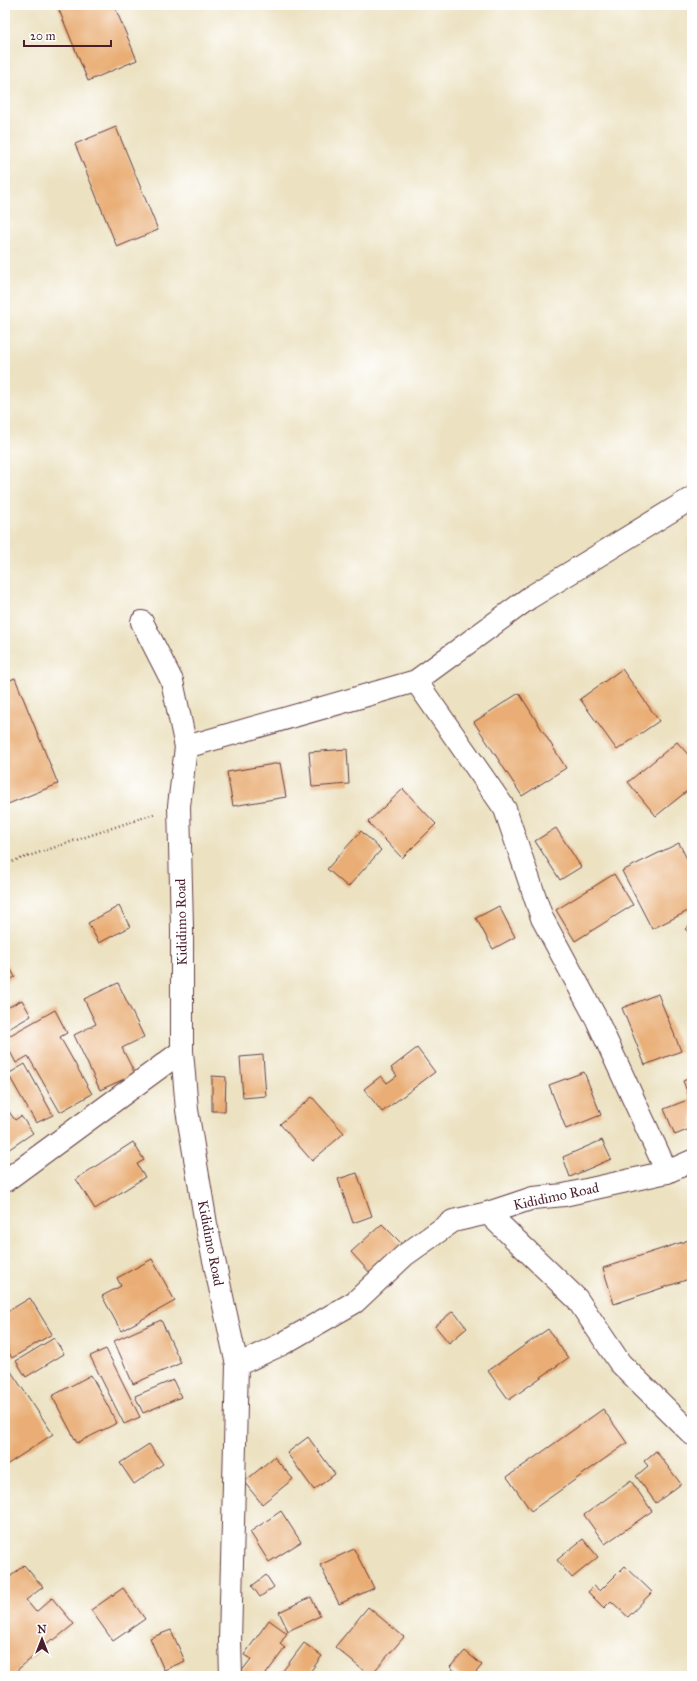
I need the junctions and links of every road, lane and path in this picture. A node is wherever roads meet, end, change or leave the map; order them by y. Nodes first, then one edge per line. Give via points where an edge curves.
1 (692, 498) edge
2 (142, 622) dead end
3 (416, 681) junction
4 (186, 746) junction
5 (179, 806) junction
6 (5, 864) edge
7 (182, 1050) junction
8 (692, 1161) edge
9 (667, 1172) junction
10 (5, 1181) edge
11 (488, 1213) junction
12 (237, 1365) junction
13 (692, 1434) edge
14 (231, 1676) edge

1 - 3 street via 529,598
2 - 4 street, Kididimo Road via 172,681
3 - 4 street
3 - 9 street via 505,809 542,918 596,1018
4 - 5 street, Kididimo Road
5 - 6 path
5 - 7 street, Kididimo Road
7 - 10 street
7 - 12 street, Kididimo Road via 187,1110 206,1224
8 - 9 street, Kididimo Road
9 - 11 street, Kididimo Road via 564,1195 533,1198
11 - 12 street, Kididimo Road via 453,1221 405,1255 355,1302 282,1344
11 - 13 street via 577,1299 620,1363
12 - 14 street

